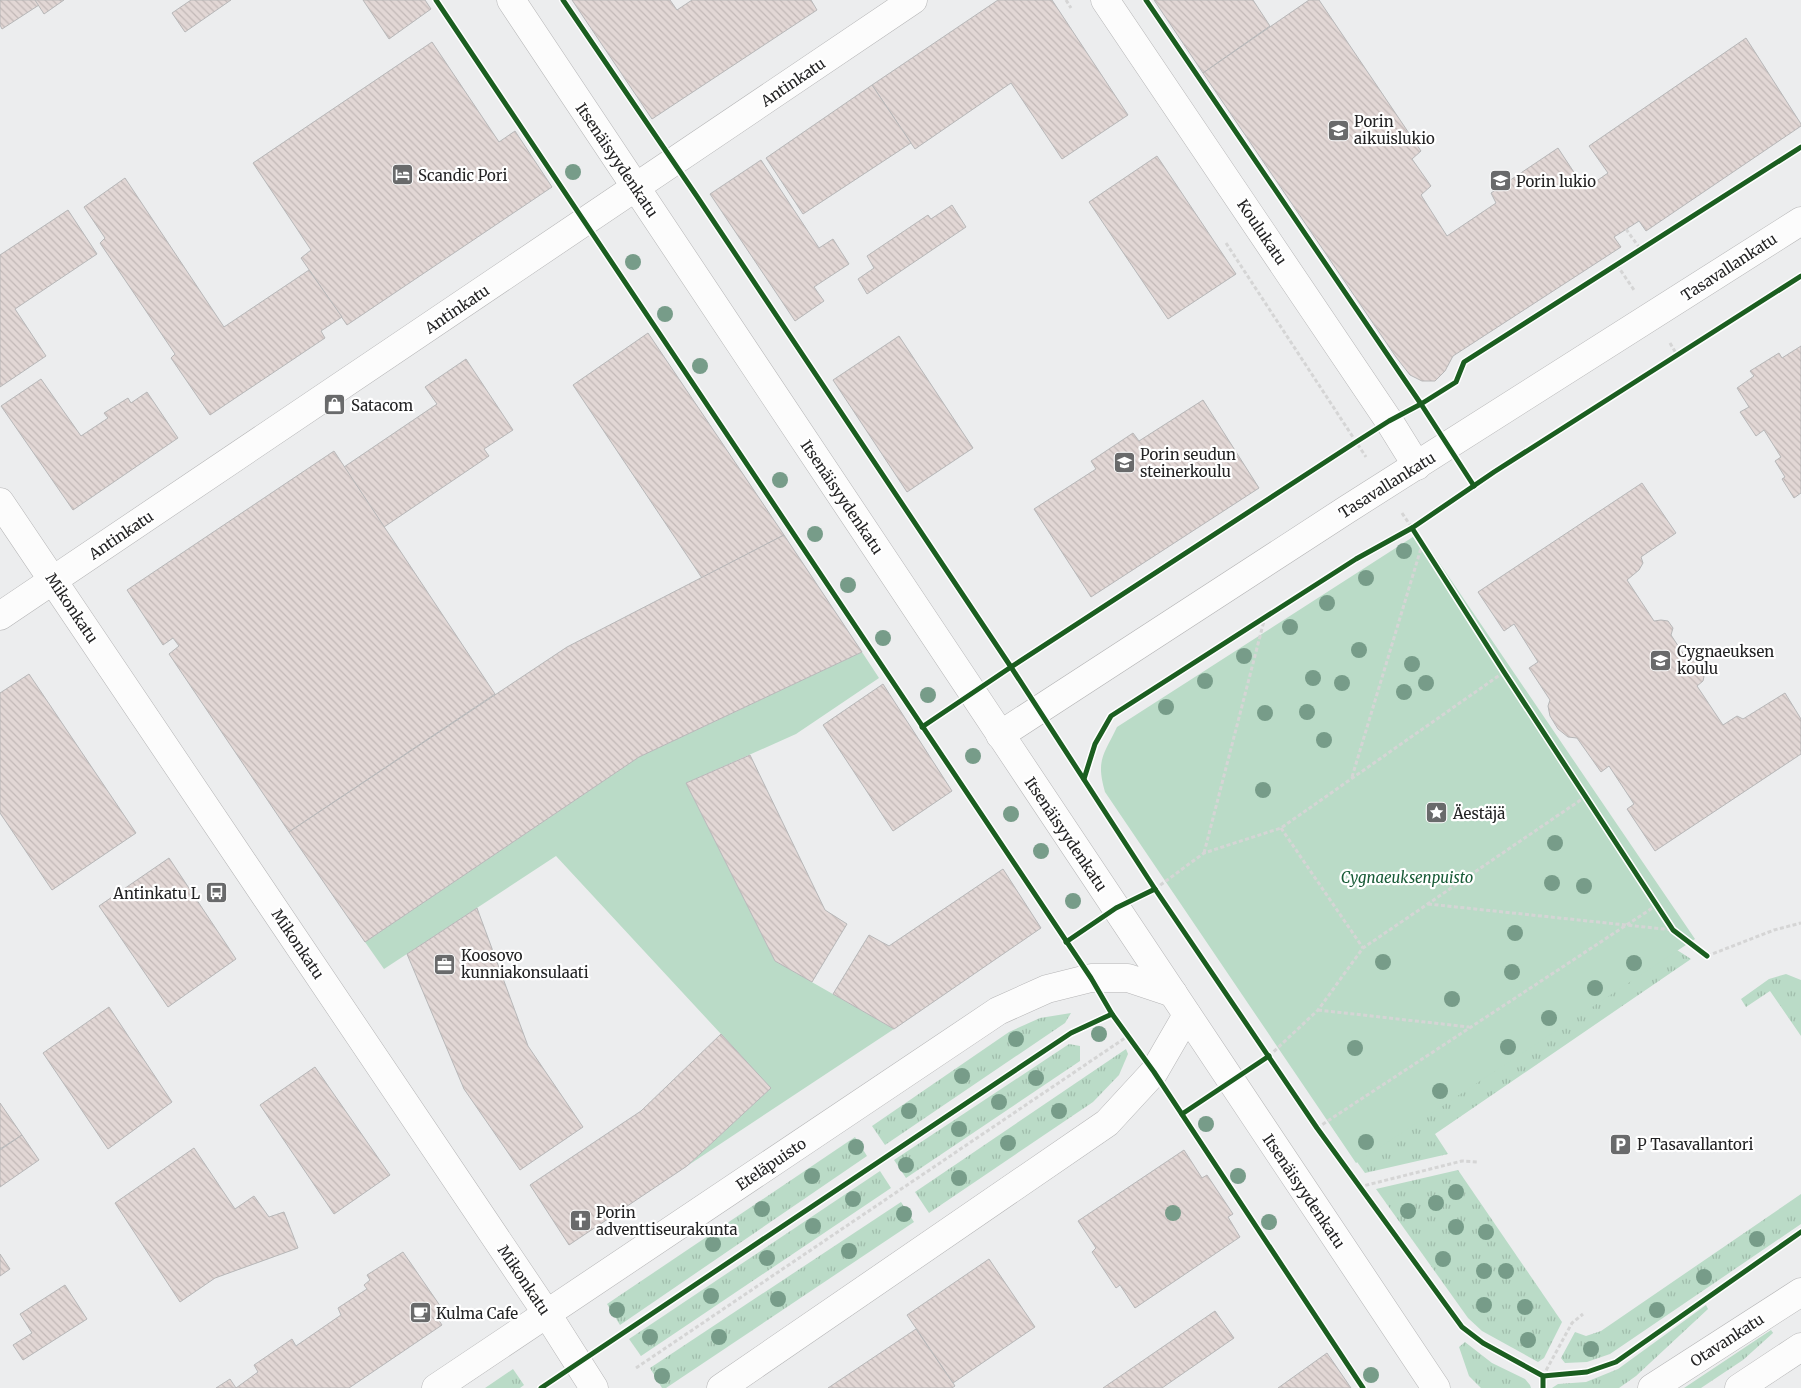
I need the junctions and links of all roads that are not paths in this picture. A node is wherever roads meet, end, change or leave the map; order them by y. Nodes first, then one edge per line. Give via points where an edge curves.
1 (510, 0) edge
2 (914, 0) edge
3 (1105, 0) edge
4 (635, 187) junction
5 (1801, 221) edge
6 (1417, 466) junction
7 (0, 502) edge
8 (53, 580) junction
9 (0, 616) edge
10 (1000, 735) junction
11 (1180, 1004) junction
12 (1801, 1292) edge
13 (548, 1314) junction
14 (1801, 1332) edge
15 (1794, 1351) edge
16 (436, 1388) edge
17 (594, 1388) edge
18 (721, 1388) edge
19 (1436, 1388) edge
20 (1652, 1388) edge
21 (1739, 1388) edge

1 - 4 street, Itsenäisyydenkatu
2 - 4 street, Antinkatu
3 - 6 street, Koulukatu
4 - 8 street, Antinkatu
4 - 10 street, Itsenäisyydenkatu
5 - 6 street, Tasavallankatu
6 - 10 street, Tasavallankatu
7 - 8 street, Mikonkatu
8 - 9 street, Antinkatu
8 - 13 street, Mikonkatu
10 - 11 street, Itsenäisyydenkatu
11 - 13 street, Eteläpuisto via 1128,978 1091,978 1047,988 998,1010
11 - 18 street via 1154,1072 1107,1122
11 - 19 street, Itsenäisyydenkatu
12 - 20 street, Otavankatu
13 - 16 street, Eteläpuisto
13 - 17 street, Mikonkatu
14 - 15 street
15 - 21 street

